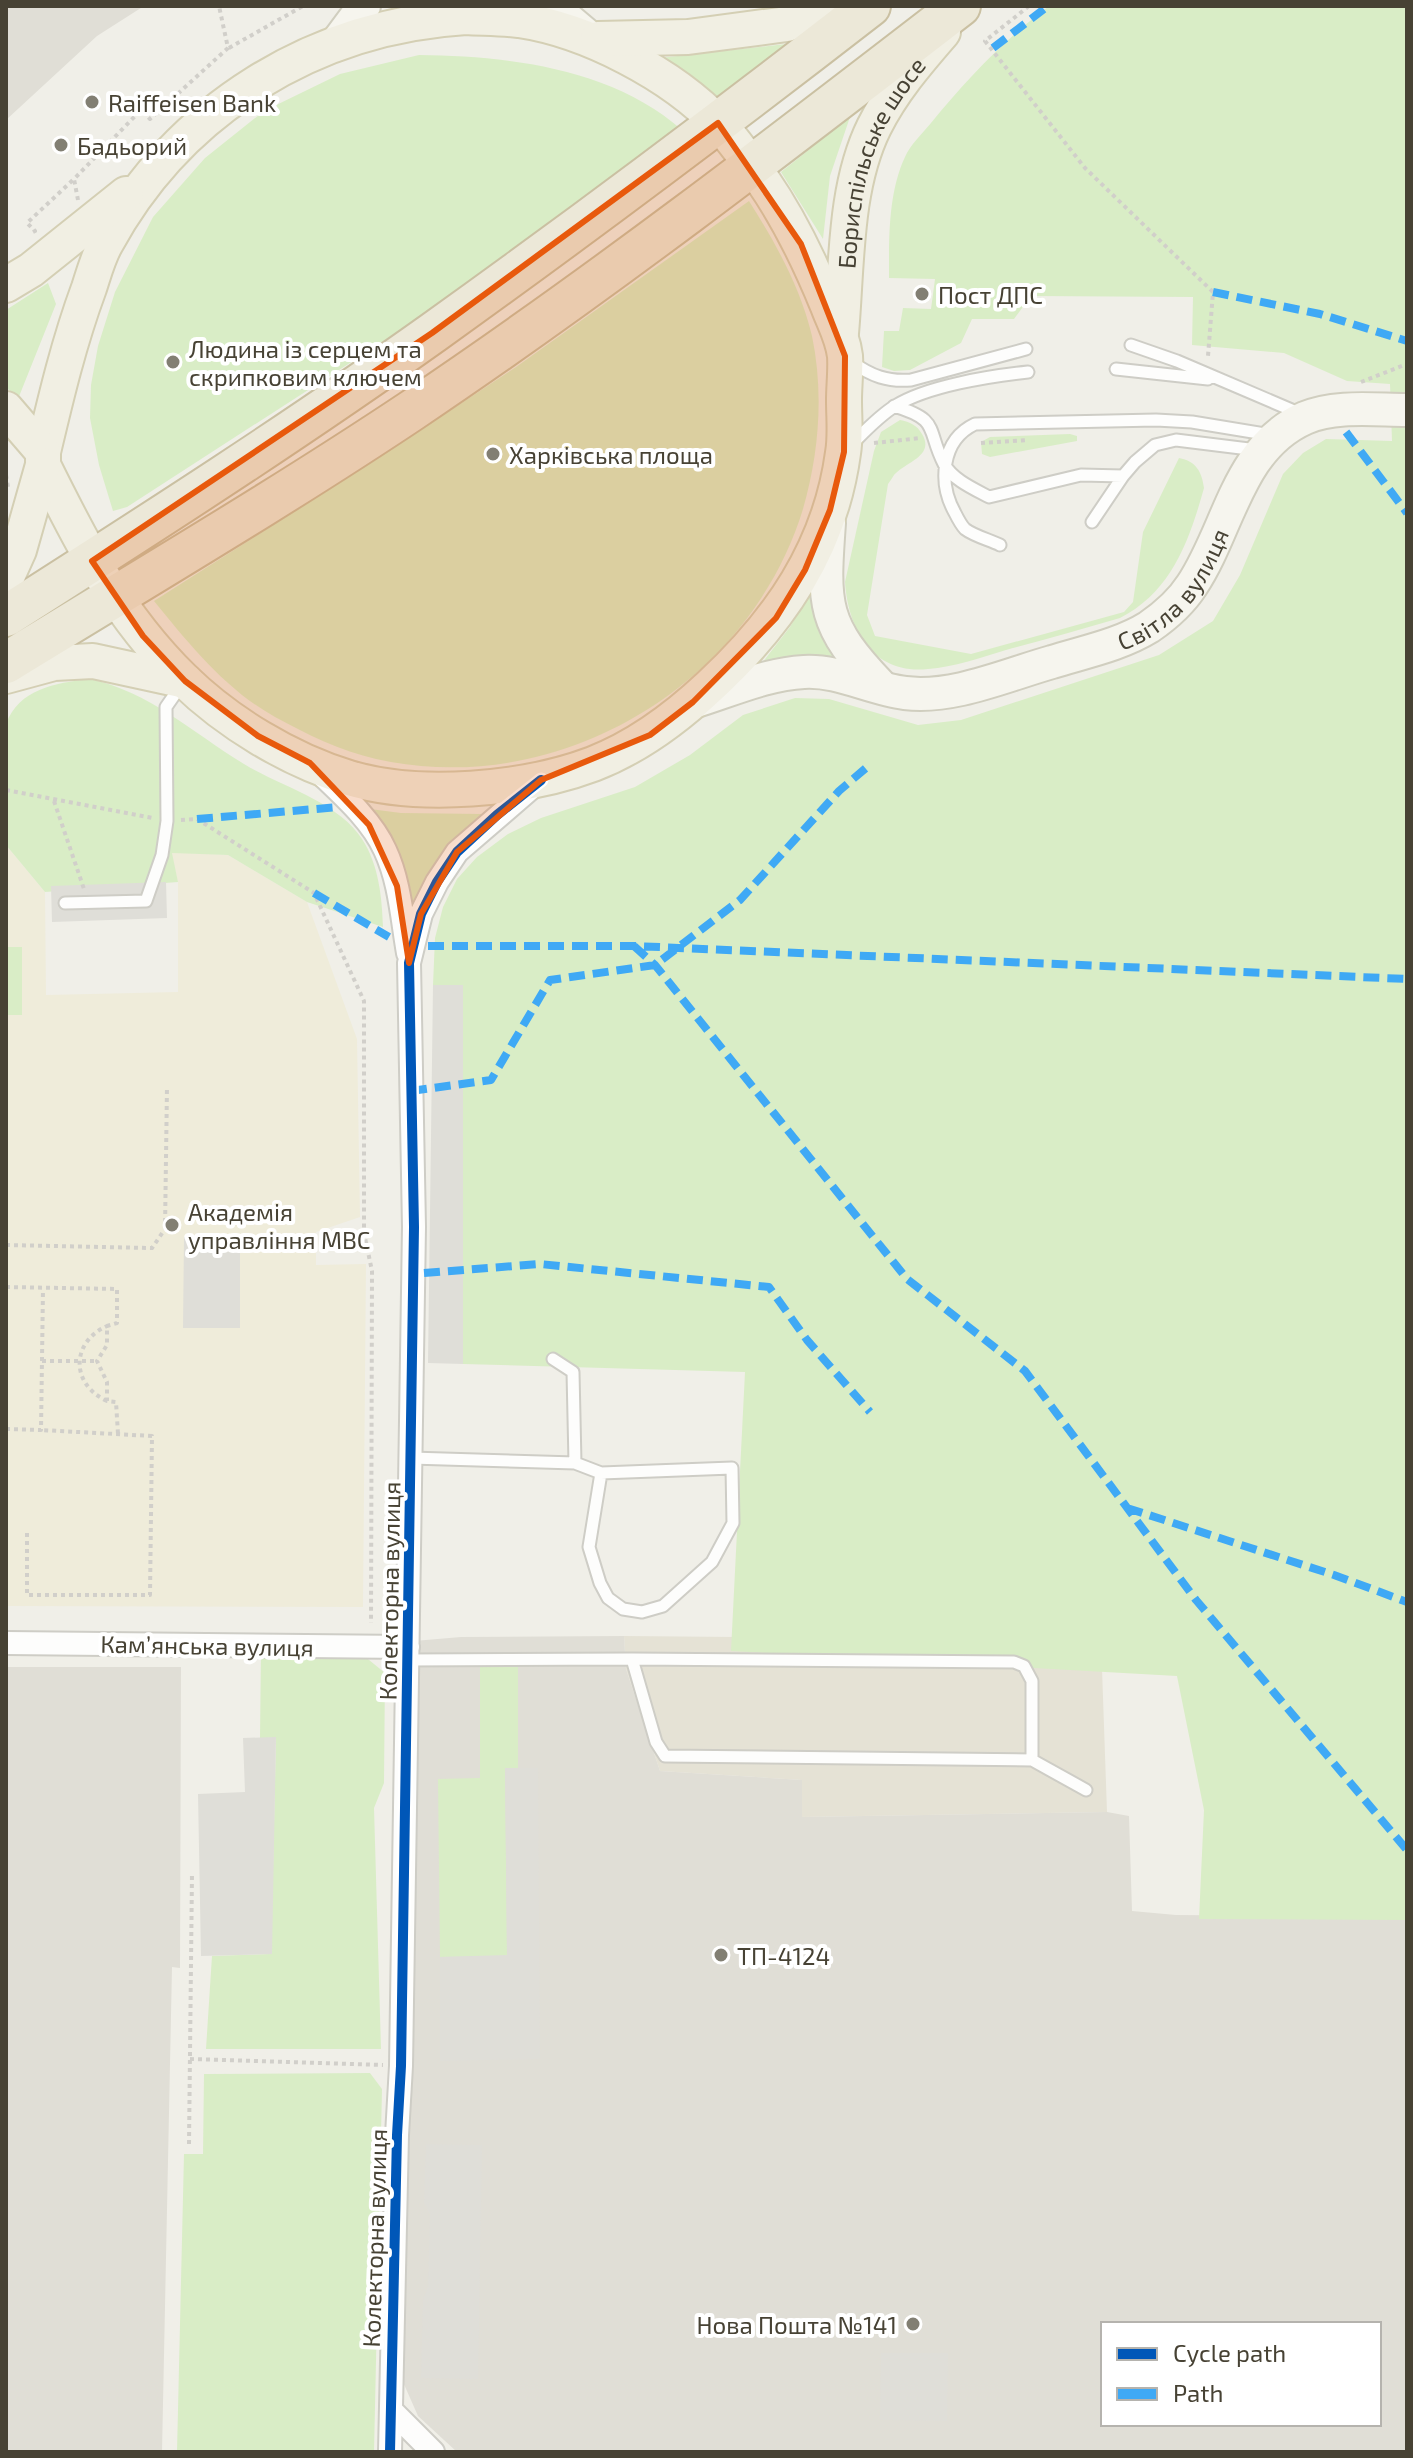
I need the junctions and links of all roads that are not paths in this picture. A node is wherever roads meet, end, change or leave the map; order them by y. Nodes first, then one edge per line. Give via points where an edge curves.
1 (364, 6) edge
2 (552, 6) edge
3 (837, 6) edge
4 (870, 6) edge
5 (963, 6) edge
6 (591, 39) junction
7 (335, 45) junction
8 (718, 123) junction
9 (752, 166) junction
10 (148, 176) junction
11 (6, 285) edge
12 (1131, 345) dead end
13 (843, 347) junction
14 (1026, 349) dead end
15 (1116, 369) dead end
16 (1028, 372) dead end
17 (1216, 380) junction
18 (894, 406) junction
19 (6, 409) edge
20 (1407, 410) edge
21 (1307, 417) junction
22 (1270, 443) junction
23 (858, 447) junction
24 (43, 459) junction
25 (945, 465) junction
26 (1123, 476) junction
27 (830, 510) junction
28 (1092, 522) dead end
29 (1000, 545) dead end
30 (92, 561) junction
31 (6, 579) edge
32 (113, 597) junction
33 (6, 616) edge
34 (6, 663) edge
35 (6, 676) edge
36 (185, 681) junction
37 (881, 686) junction
38 (693, 702) junction
39 (310, 763) junction
40 (541, 780) junction
41 (65, 903) dead end
42 (409, 963) junction
43 (553, 1359) dead end
44 (411, 1458) junction
45 (575, 1463) junction
46 (601, 1473) junction
47 (6, 1643) edge
48 (408, 1654) junction
49 (632, 1659) junction
50 (1032, 1760) junction
51 (1086, 1790) dead end
52 (391, 2410) junction
53 (390, 2452) edge
54 (433, 2452) edge

1 - 7 main road
2 - 6 main road
3 - 6 main road via 787,24 688,37
4 - 8 highway
5 - 9 highway, Бориспільське шосе
5 - 13 main road, Бориспільське шосе via 898,86 859,165
6 - 7 main road via 520,21 466,17 425,19
6 - 8 main road via 636,62
7 - 10 main road via 272,72 220,106
8 - 9 main road
8 - 30 highway via 432,333
9 - 13 main road via 801,244
9 - 32 highway via 423,403
10 - 11 main road
10 - 24 main road via 105,245 74,329
12 - 17 lane
13 - 14 lane via 877,377 894,382
13 - 23 main road
15 - 17 lane
16 - 18 lane via 989,376
17 - 21 lane
18 - 23 lane
18 - 25 lane via 923,417
19 - 24 main road
20 - 21 main road, Світла вулиця via 1346,410
21 - 22 main road, Світла вулиця
22 - 25 lane via 1192,422 975,424 954,441
22 - 26 lane via 1176,440 1155,445
22 - 37 main road, Світла вулиця via 1241,483 1193,585 1148,627 1121,641 951,691 904,693
23 - 27 main road
24 - 30 main road
24 - 31 main road
25 - 26 lane via 961,482 989,497 1081,475
25 - 29 lane via 944,487 964,528
26 - 28 lane
27 - 37 main road via 828,606 842,642
27 - 38 main road via 805,570 776,618
30 - 32 main road
30 - 33 highway
32 - 34 highway
32 - 36 main road
35 - 36 main road via 54,663 93,661
36 - 39 main road via 258,736
36 - 41 lane via 166,707 167,821 146,901
37 - 38 main road, Світла вулиця via 806,672
38 - 40 main road via 650,735 595,763
39 - 40 main road via 350,779 400,787 461,788
39 - 42 street, Колекторна вулиця via 369,825 385,850 397,886
40 - 42 street, Колекторна вулиця via 457,852 421,914
42 - 44 street, Колекторна вулиця
43 - 45 lane via 573,1372
44 - 45 lane
44 - 48 street, Колекторна вулиця
45 - 46 lane
46 - 46 lane via 589,1547 600,1583 623,1609 642,1612 663,1606 712,1562 733,1523 732,1468
47 - 48 street, Камʼянська вулиця
48 - 49 lane
48 - 52 street, Колекторна вулиця
49 - 50 lane via 656,1742 665,1756
49 - 50 lane via 1014,1662 1024,1666 1032,1681
50 - 51 lane
52 - 53 street, Колекторна вулиця
52 - 54 street

